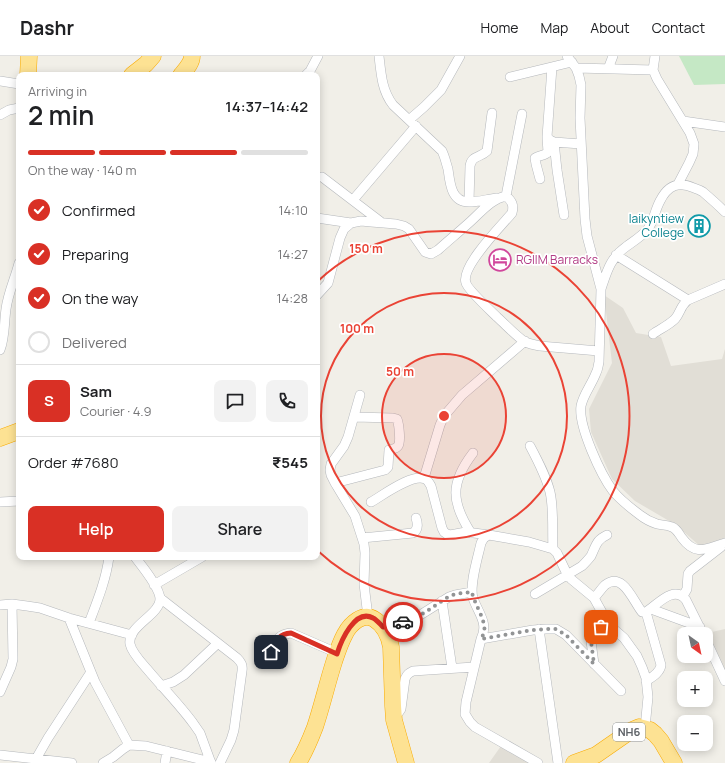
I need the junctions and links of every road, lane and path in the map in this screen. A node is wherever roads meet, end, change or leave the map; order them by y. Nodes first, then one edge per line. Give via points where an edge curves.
1 (29, 56) edge
2 (153, 56) edge
3 (192, 56) edge
4 (318, 56) edge
5 (379, 56) edge
6 (460, 56) edge
7 (613, 56) edge
8 (655, 56) edge
9 (571, 62) edge
10 (552, 67) junction
11 (608, 69) junction
12 (653, 70) junction
13 (28, 72) edge
14 (136, 72) edge
15 (184, 72) edge
16 (309, 72) edge
17 (510, 77) dead end
18 (0, 81) edge
19 (16, 84) edge
20 (16, 109) edge
21 (492, 114) dead end
22 (522, 114) dead end
23 (0, 115) edge
24 (683, 121) junction
25 (412, 123) junction
26 (725, 127) edge
27 (551, 139) junction
28 (582, 144) junction
29 (322, 177) dead end
30 (540, 179) dead end
31 (678, 184) junction
32 (503, 197) junction
33 (353, 200) junction
34 (469, 202) junction
35 (725, 212) edge
36 (564, 215) dead end
37 (320, 218) edge
38 (381, 222) junction
39 (351, 223) junction
40 (616, 255) junction
41 (16, 273) edge
42 (725, 284) edge
43 (601, 289) junction
44 (320, 292) edge
45 (688, 300) junction
46 (653, 334) dead end
47 (525, 341) junction
48 (0, 350) edge
49 (599, 351) junction
50 (360, 395) dead end
51 (354, 417) junction
52 (16, 432) edge
53 (0, 438) edge
54 (530, 446) dead end
55 (473, 453) dead end
56 (424, 478) junction
57 (335, 483) junction
58 (16, 501) edge
59 (0, 502) edge
60 (371, 502) dead end
61 (416, 518) dead end
62 (471, 533) junction
63 (607, 535) dead end
64 (489, 536) junction
65 (362, 538) junction
66 (725, 543) edge
67 (553, 549) junction
68 (109, 560) edge
69 (137, 560) edge
70 (197, 560) edge
71 (567, 574) junction
72 (154, 585) junction
73 (472, 592) junction
74 (535, 594) dead end
75 (683, 596) junction
76 (160, 598) junction
77 (594, 598) junction
78 (442, 600) junction
79 (12, 604) junction
80 (0, 605) edge
81 (649, 611) junction
82 (602, 612) junction
83 (368, 617) junction
84 (69, 618) junction
85 (89, 623) junction
86 (383, 627) junction
87 (693, 627) edge
88 (699, 627) edge
89 (539, 629) junction
90 (132, 635) junction
91 (481, 639) junction
92 (218, 643) junction
93 (271, 652) dead end
94 (337, 654) junction
95 (713, 655) edge
96 (594, 664) junction
97 (474, 666) junction
98 (452, 668) junction
99 (91, 672) junction
100 (646, 681) junction
101 (725, 681) edge
102 (161, 686) junction
103 (620, 691) dead end
104 (0, 692) edge
105 (394, 715) junction
106 (645, 728) junction
107 (129, 746) junction
108 (167, 751) junction
109 (0, 755) edge
110 (40, 761) edge
111 (72, 763) edge
112 (103, 763) edge
113 (165, 763) edge
114 (214, 763) edge
115 (298, 763) edge
116 (406, 763) edge
117 (538, 763) edge
118 (558, 763) edge
119 (574, 763) edge
120 (674, 763) edge

1 - 13 highway
2 - 14 highway
3 - 15 highway
4 - 16 street
5 - 25 street via 388,98
6 - 25 street via 441,90
7 - 11 street
8 - 12 street
9 - 10 street
9 - 11 street
9 - 28 street via 581,85
10 - 17 street
10 - 27 street
11 - 12 street
12 - 24 street
18 - 19 street
20 - 23 street
21 - 34 street via 487,151 470,161
22 - 32 street
24 - 26 street
24 - 31 street via 694,144 693,154
25 - 33 street
25 - 34 street via 442,151 454,194 458,199
27 - 28 street
27 - 30 street via 548,152 535,158
27 - 36 street
28 - 43 street via 587,236
29 - 33 street
31 - 35 street via 687,184 701,191
31 - 40 street via 664,193 648,229
32 - 34 street
32 - 38 street via 484,209 431,254 425,252 404,226
32 - 47 street via 510,200 514,206 512,213 469,266 465,275 466,283 493,313
33 - 38 street
37 - 39 street
38 - 39 street
39 - 44 street via 344,229 328,283
40 - 43 street
40 - 45 street
41 - 48 street via 6,309
42 - 45 street
43 - 49 street
45 - 46 street via 674,319
47 - 49 street via 540,346
47 - 56 street via 462,395 444,416
49 - 66 street via 597,372 584,397 581,416 590,447 607,482 626,504 656,524 677,530 689,546 701,550
50 - 51 street
51 - 57 street via 344,446 330,470
51 - 57 street via 397,419 398,446 389,450 388,467 385,470
52 - 53 highway
54 - 67 street via 544,474 550,494
55 - 62 street via 460,475 456,488 458,509
56 - 60 street via 405,482
56 - 62 street via 431,486 444,532 450,535
57 - 65 street via 354,516
58 - 59 street
61 - 65 street via 417,528 413,533
62 - 64 street
63 - 71 street via 597,542 592,554 582,566
64 - 67 street via 529,542
64 - 73 street via 481,543
65 - 83 street via 366,553 364,584
66 - 75 street via 690,571
67 - 71 street
68 - 85 street
69 - 72 street
70 - 72 street
71 - 74 street
71 - 77 street
72 - 76 street
73 - 78 street via 455,594
73 - 91 street via 483,620 484,632
75 - 81 street via 668,596
75 - 88 street
76 - 90 street via 155,610
76 - 92 street
77 - 81 street via 604,586 616,581 626,588 642,612
77 - 82 street
78 - 86 street via 417,617
78 - 98 street
79 - 80 street
79 - 84 street via 40,608
79 - 104 street via 13,659
81 - 87 street
81 - 100 street via 661,665 658,672
82 - 96 street via 601,627 591,641
82 - 100 street via 609,625 632,647
83 - 86 highway
83 - 94 highway via 363,617 351,625
84 - 85 street
84 - 99 street
85 - 90 street
86 - 105 highway via 390,639
89 - 91 street
89 - 96 street via 556,629 561,632
89 - 118 street
90 - 102 street via 130,643 133,650
91 - 97 street
92 - 102 street via 184,675
92 - 114 street via 241,662 242,667 234,730 231,740
93 - 94 street via 280,636 291,633
94 - 115 highway via 314,729
95 - 101 street
96 - 103 street
97 - 98 street
97 - 117 street via 465,714 470,722
98 - 105 street via 409,673 405,679 401,709
99 - 107 street
99 - 110 street via 48,738
100 - 106 street via 648,697
102 - 114 street via 194,723
105 - 116 highway
106 - 119 highway, NH6 / NH6 via 632,730 596,755
106 - 120 highway, NH6 / NH6 via 661,741
107 - 108 street via 146,746
107 - 112 street
108 - 113 street
108 - 114 street
109 - 110 street
110 - 111 street

